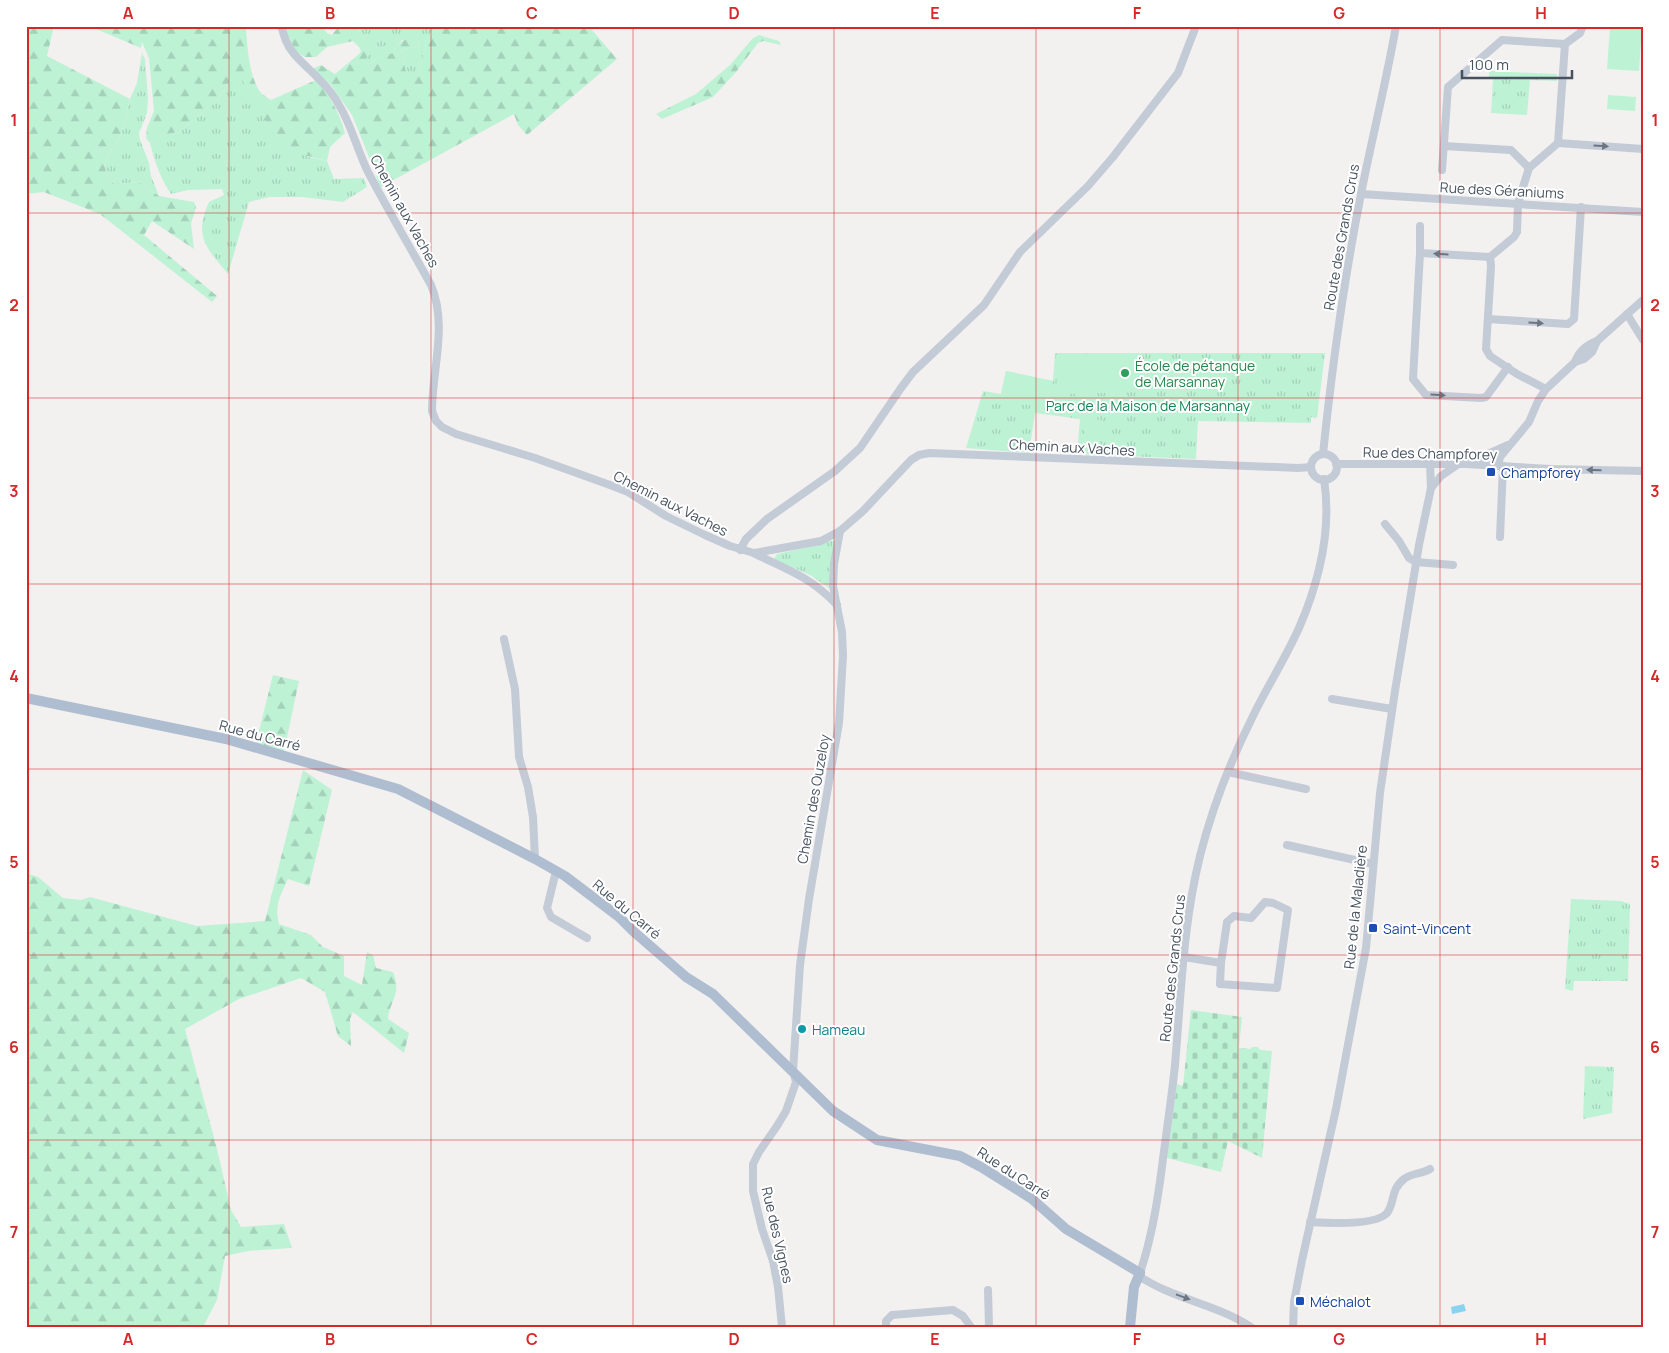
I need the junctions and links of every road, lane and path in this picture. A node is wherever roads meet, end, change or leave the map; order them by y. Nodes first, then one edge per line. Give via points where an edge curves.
1 (281, 26) edge
2 (1196, 26) edge
3 (1396, 26) edge
4 (1583, 26) edge
5 (1564, 44) junction
6 (1558, 143) junction
7 (1444, 146) junction
8 (1643, 149) edge
9 (1529, 168) junction
10 (1442, 170) dead end
11 (1361, 194) junction
12 (1518, 203) junction
13 (1581, 207) junction
14 (1643, 212) edge
15 (1420, 226) dead end
16 (1420, 253) junction
17 (1490, 257) junction
18 (1643, 300) edge
19 (1627, 314) junction
20 (1488, 320) junction
21 (1643, 340) edge
22 (1508, 367) junction
23 (1546, 389) junction
24 (1512, 442) junction
25 (1323, 454) junction
26 (1486, 456) junction
27 (1336, 464) junction
28 (1434, 464) junction
29 (1457, 464) junction
30 (1466, 464) junction
31 (1497, 466) junction
32 (1311, 467) junction
33 (1643, 471) edge
34 (1441, 476) junction
35 (1324, 480) junction
36 (1432, 488) junction
37 (1385, 524) dead end
38 (840, 531) junction
39 (1500, 537) dead end
40 (740, 550) junction
41 (754, 553) junction
42 (1416, 562) junction
43 (1453, 565) dead end
44 (837, 606) junction
45 (504, 639) dead end
46 (26, 698) edge
47 (1332, 699) dead end
48 (1392, 709) junction
49 (1228, 772) junction
50 (1306, 789) dead end
51 (1287, 845) dead end
52 (535, 858) junction
53 (1373, 864) junction
54 (556, 871) junction
55 (587, 938) dead end
56 (1184, 957) junction
57 (1221, 963) junction
58 (793, 1071) junction
59 (1430, 1170) dead end
60 (1310, 1222) junction
61 (1139, 1274) junction
62 (988, 1290) dead end
63 (782, 1327) edge
64 (886, 1327) edge
65 (971, 1327) edge
66 (989, 1327) edge
67 (1130, 1327) edge
68 (1250, 1327) edge
69 (1293, 1327) edge

1 - 40 street, Chemin aux Vaches via 292,51 326,86 340,106 368,172 435,295 439,321 432,411 436,421 456,434 535,458 628,492 666,516
2 - 40 street via 1178,73 1113,158 1020,252 984,305 913,372 860,448 835,471 767,519 746,539
3 - 11 street, Route des Grands Crus
4 - 5 street via 1580,33
5 - 6 street
5 - 7 street via 1502,40 1448,87
6 -> 8 street
6 - 9 street
7 - 9 street via 1511,150
7 - 10 street
9 - 12 street
11 - 12 street, Rue des Géraniums
11 - 25 street, Route des Grands Crus via 1335,345
12 - 13 street, Rue des Géraniums
12 - 17 street via 1517,232
13 - 14 street, Rue des Géraniums
20 -> 13 street via 1568,324 1574,319
15 - 16 street
17 -> 16 street
16 -> 22 street via 1415,382 1426,395 1480,398 1489,394
17 - 20 street
18 - 19 street
19 - 21 street
19 - 23 street via 1597,341 1592,352 1575,362
20 - 22 street via 1487,353
22 - 23 street
23 - 24 street via 1529,422
24 - 26 street
24 - 31 street
25 - 27 street
25 - 32 street via 1314,459
26 - 30 street
26 - 31 street
27 - 28 street, Rue des Champforey
27 - 35 street via 1335,473
28 - 29 street, Rue des Champforey
28 - 34 street
28 - 36 street, Rue de la Maladière
29 - 30 street, Rue des Champforey
29 - 34 street, Rue de la Maladière
30 - 31 street, Rue des Champforey
33 -> 31 street, Rue des Champforey
31 - 39 street
32 - 35 street via 1315,476
32 - 38 street, Chemin aux Vaches via 929,453 911,460
34 - 36 street, Rue de la Maladière
35 - 49 street, Route des Grands Crus via 1328,515 1326,534 1309,602 1299,629 1254,714
36 - 42 street, Rue de la Maladière
37 - 42 street via 1409,558
38 - 41 street, Chemin aux Vaches via 821,541
38 - 44 street, Chemin des Ouzeloy via 833,586
40 - 41 street, Chemin aux Vaches
41 - 44 street via 812,582
42 - 43 street
42 - 48 street, Rue de la Maladière
44 - 58 street, Chemin des Ouzeloy via 843,656 839,723 800,965
45 - 52 street via 515,689 519,757 533,817
46 - 52 main road, Rue du Carré via 226,739 398,789
47 - 48 street
48 - 53 street, Rue de la Maladière
49 - 50 street
49 - 56 street, Route des Grands Crus via 1200,856
51 - 53 street
52 - 54 main road, Rue du Carré
53 - 60 street, Rue de la Maladière via 1366,948 1336,1109
54 - 55 street via 547,908 551,917
54 - 58 main road, Rue du Carré via 619,917 686,978 713,994
56 - 57 street
56 - 61 street, Route des Grands Crus via 1161,1176
57 - 57 street via 1220,984 1277,988 1288,910 1265,902 1251,918 1234,916 1227,922
58 - 61 main road, Rue du Carré via 833,1111 877,1140 960,1156 1032,1199 1066,1229
58 - 63 street, Rue des Vignes via 796,1082 786,1111 753,1164 753,1192 773,1262
59 - 60 street via 1402,1180 1392,1194 1387,1213 1381,1218 1342,1224
60 - 69 street, Rue de la Maladière via 1294,1302
61 - 67 main road via 1134,1287
61 -> 68 street via 1149,1283 1235,1316
62 - 66 street
64 - 65 street via 886,1321 892,1316 953,1310 963,1316

